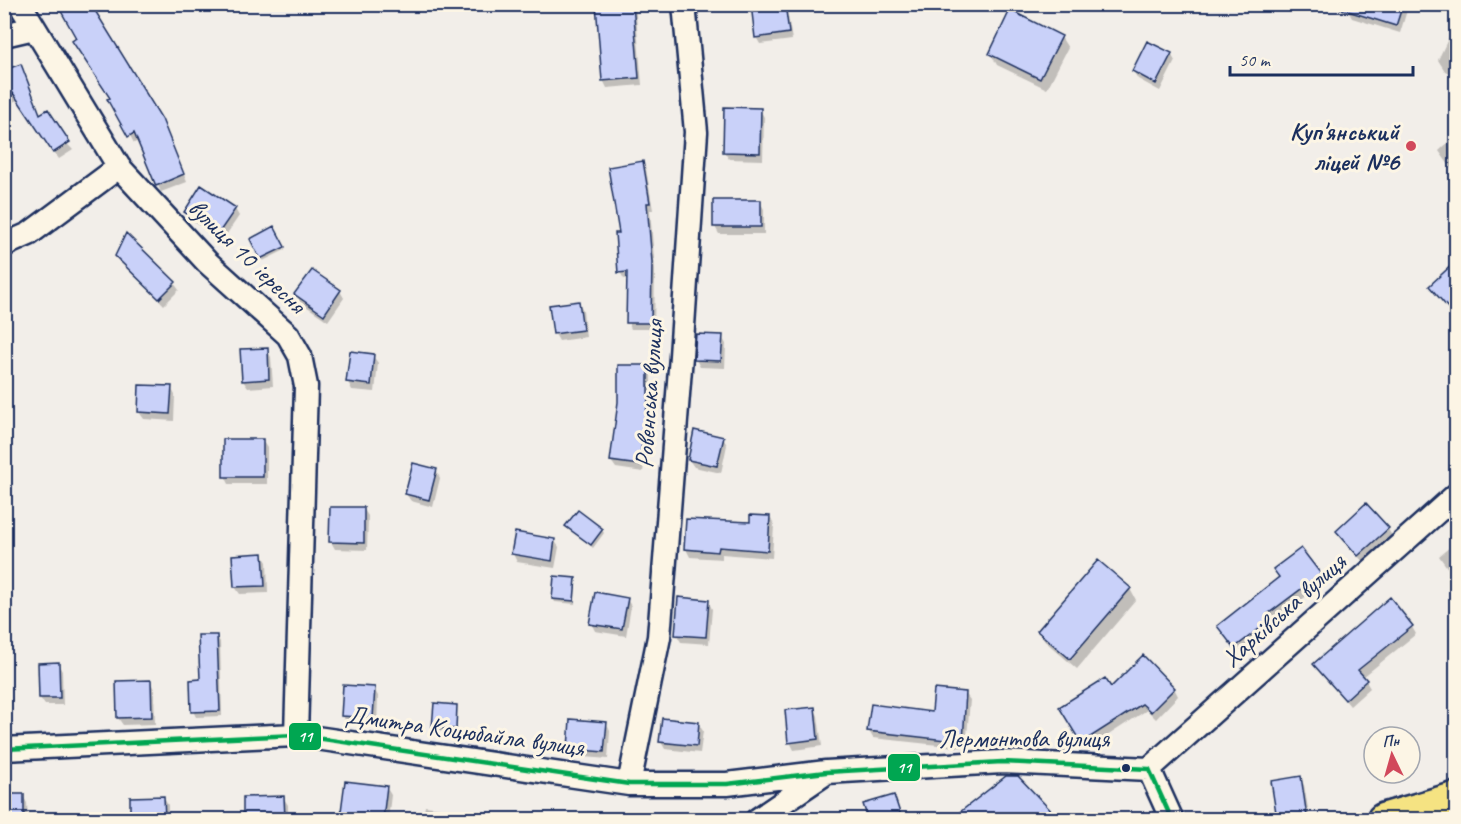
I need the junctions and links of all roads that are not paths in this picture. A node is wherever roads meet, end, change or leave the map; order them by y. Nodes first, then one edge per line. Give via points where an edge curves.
1 (20, 4) edge
2 (684, 4) edge
3 (34, 28) junction
4 (4, 35) edge
5 (119, 167) junction
6 (4, 245) edge
7 (1456, 495) edge
8 (296, 735) junction
9 (4, 749) edge
10 (1149, 769) junction
11 (826, 772) junction
12 (629, 784) junction
13 (1456, 799) edge
14 (757, 819) edge
15 (1172, 819) edge
16 (1384, 819) edge

1 - 3 street, вулиця 10 іересня
2 - 12 street, Ровенська вулиця via 696,132 681,356 659,637
3 - 4 street
3 - 5 street, вулиця 10 іересня
5 - 6 street via 29,234
5 - 8 street, вулиця 10 іересня via 207,262 288,334 300,356 306,386
7 - 10 street, Харківська вулиця
8 - 9 street, Дмитра Коцюбайла вулиця
8 - 12 street, Дмитра Коцюбайла вулиця
10 - 11 street, Лермонтова вулиця via 1002,762
10 - 15 street
11 - 12 street, Лермонтова вулиця via 727,784
11 - 14 street
13 - 16 main road

